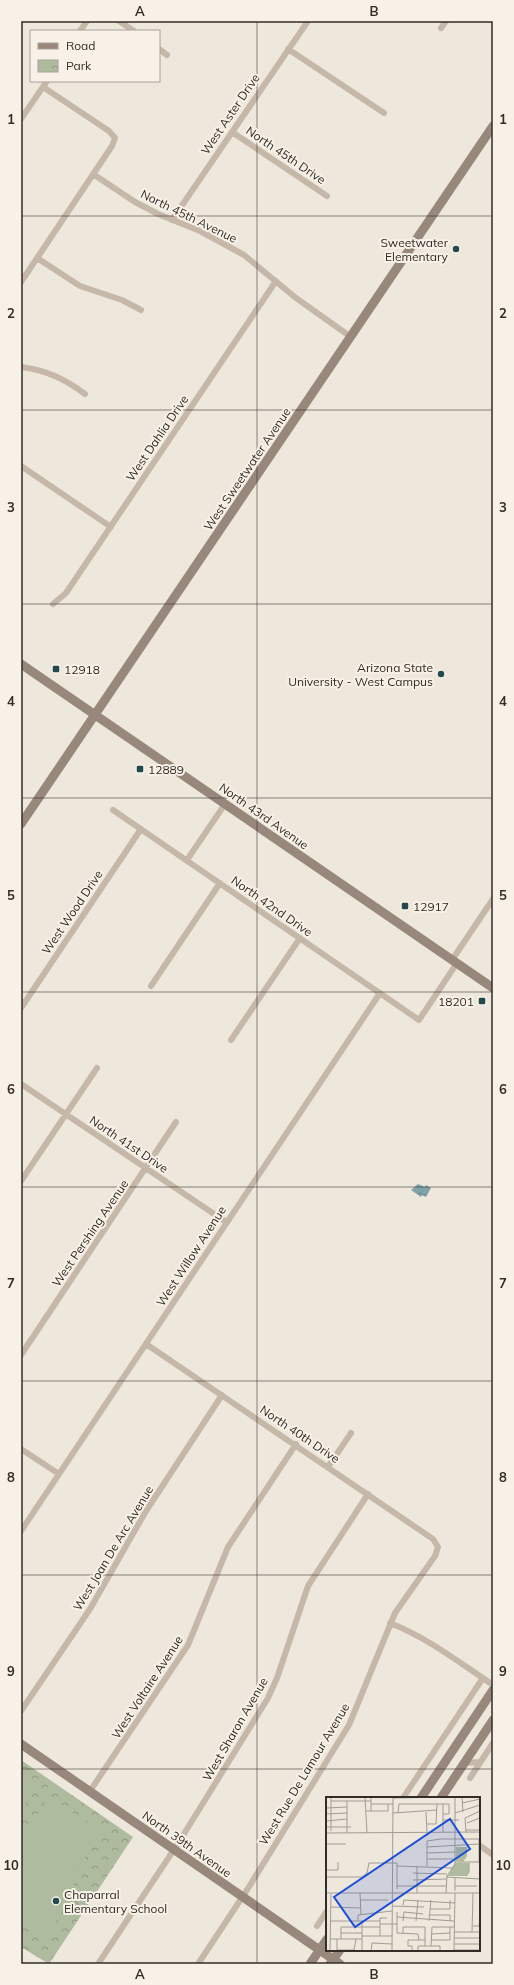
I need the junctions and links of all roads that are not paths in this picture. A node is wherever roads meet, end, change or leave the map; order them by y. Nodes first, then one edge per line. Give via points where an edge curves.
1 (87, 21) edge
2 (119, 21) edge
3 (308, 21) edge
4 (446, 21) edge
5 (441, 28) dead end
6 (81, 30) edge
7 (132, 30) edge
8 (288, 49) junction
9 (160, 50) edge
10 (167, 55) dead end
11 (45, 84) edge
12 (384, 113) dead end
13 (21, 119) edge
14 (493, 126) edge
15 (232, 132) junction
16 (93, 174) junction
17 (327, 196) dead end
18 (172, 220) junction
19 (37, 258) junction
20 (276, 281) junction
21 (21, 282) edge
22 (141, 310) dead end
23 (351, 337) junction
24 (21, 367) edge
25 (85, 394) dead end
26 (21, 466) edge
27 (111, 527) junction
28 (53, 604) dead end
29 (21, 664) edge
30 (95, 714) junction
31 (226, 804) junction
32 (113, 810) dead end
33 (21, 824) edge
34 (141, 829) junction
35 (187, 860) junction
36 (220, 883) junction
37 (493, 899) edge
38 (300, 938) junction
39 (455, 962) junction
40 (151, 986) dead end
41 (493, 988) edge
42 (380, 993) junction
43 (21, 1008) edge
44 (231, 1040) dead end
45 (96, 1068) dead end
46 (21, 1084) edge
47 (66, 1114) junction
48 (176, 1122) dead end
49 (146, 1169) junction
50 (21, 1181) edge
51 (226, 1222) junction
52 (146, 1344) junction
53 (21, 1355) edge
54 (222, 1395) junction
55 (351, 1433) dead end
56 (296, 1444) junction
57 (21, 1449) edge
58 (328, 1467) junction
59 (59, 1474) junction
60 (368, 1494) junction
61 (21, 1531) edge
62 (438, 1547) joint
63 (390, 1623) junction
64 (483, 1678) junction
65 (493, 1685) edge
66 (493, 1690) edge
67 (21, 1711) edge
68 (493, 1720) edge
69 (493, 1743) edge
70 (21, 1744) edge
71 (480, 1762) junction
72 (464, 1763) junction
73 (470, 1778) dead end
74 (90, 1791) junction
75 (406, 1797) edge
76 (422, 1797) edge
77 (442, 1797) edge
78 (480, 1847) edge
79 (174, 1850) junction
80 (493, 1855) edge
81 (242, 1897) junction
82 (326, 1912) edge
83 (317, 1926) dead end
84 (326, 1941) edge
85 (320, 1950) junction
86 (340, 1951) edge
87 (335, 1962) edge
88 (98, 1964) edge
89 (198, 1964) edge
90 (310, 1964) edge

1 - 6 street
2 - 7 street
3 - 8 street, West Aster Drive
4 - 5 street
8 - 12 street
8 - 15 street, West Aster Drive
9 - 10 street
11 - 13 street
11 - 16 street via 115,138
14 - 23 street, West Sweetwater Avenue
15 - 17 street, North 45th Drive
15 - 18 street, West Aster Drive
16 - 18 street, North 45th Avenue via 135,202
16 - 19 street
18 - 20 street, North 45th Avenue via 226,244
19 - 21 street
19 - 22 street via 80,286 122,300
20 - 23 street, North 45th Avenue
20 - 27 street, West Dahlia Drive
23 - 30 street, West Sweetwater Avenue
24 - 25 street via 38,369 59,377
26 - 27 street
27 - 28 street, West Dahlia Drive via 66,594
29 - 30 street, North 43rd Avenue
30 - 31 street, North 43rd Avenue
30 - 33 street, West Sweetwater Avenue
31 - 35 street
31 - 39 street, North 43rd Avenue
32 - 34 street, North 42nd Drive
34 - 35 street, North 42nd Drive
34 - 43 street, West Wood Drive
35 - 36 street, North 42nd Drive
36 - 38 street, North 42nd Drive
36 - 40 street
37 - 39 street
38 - 42 street, North 42nd Drive
38 - 44 street
39 - 41 street, North 43rd Avenue
39 - 42 street, North 42nd Drive via 419,1020
42 - 51 street, West Willow Avenue
45 - 47 street
46 - 47 street, North 41st Drive
47 - 49 street, North 41st Drive
47 - 50 street
48 - 49 street, West Pershing Avenue
49 - 51 street, North 41st Drive
49 - 53 street, West Pershing Avenue
51 - 52 street, West Willow Avenue
52 - 54 street, North 40th Drive
52 - 59 street, West Willow Avenue
54 - 56 street, North 40th Drive
54 - 67 street, West Joan De Arc Avenue via 146,1511 90,1609
55 - 58 street
56 - 58 street, North 40th Drive
56 - 74 street, West Voltaire Avenue via 228,1547 188,1645
57 - 59 street
58 - 60 street, North 40th Drive
59 - 61 street, West Willow Avenue
60 - 62 street, North 40th Drive via 433,1538
60 - 79 street, West Sharon Avenue via 308,1586 278,1678 268,1698
62 - 63 street, West Rue De Lamour Avenue via 435,1556
63 - 64 street via 414,1633
63 - 81 street, West Rue De Lamour Avenue via 349,1725
64 - 65 street
64 - 75 street
66 - 76 street
68 - 72 street
69 - 71 street
70 - 74 street, North 39th Avenue
71 - 72 street
71 - 73 street
72 - 77 street
74 - 79 street, North 39th Avenue
78 - 80 street
79 - 81 street, North 39th Avenue
79 - 88 street, West Sharon Avenue
81 - 85 street, North 39th Avenue
81 - 89 street, West Rue De Lamour Avenue
82 - 83 street
84 - 85 street
85 - 87 street, North 39th Avenue
85 - 90 street
86 - 87 street

